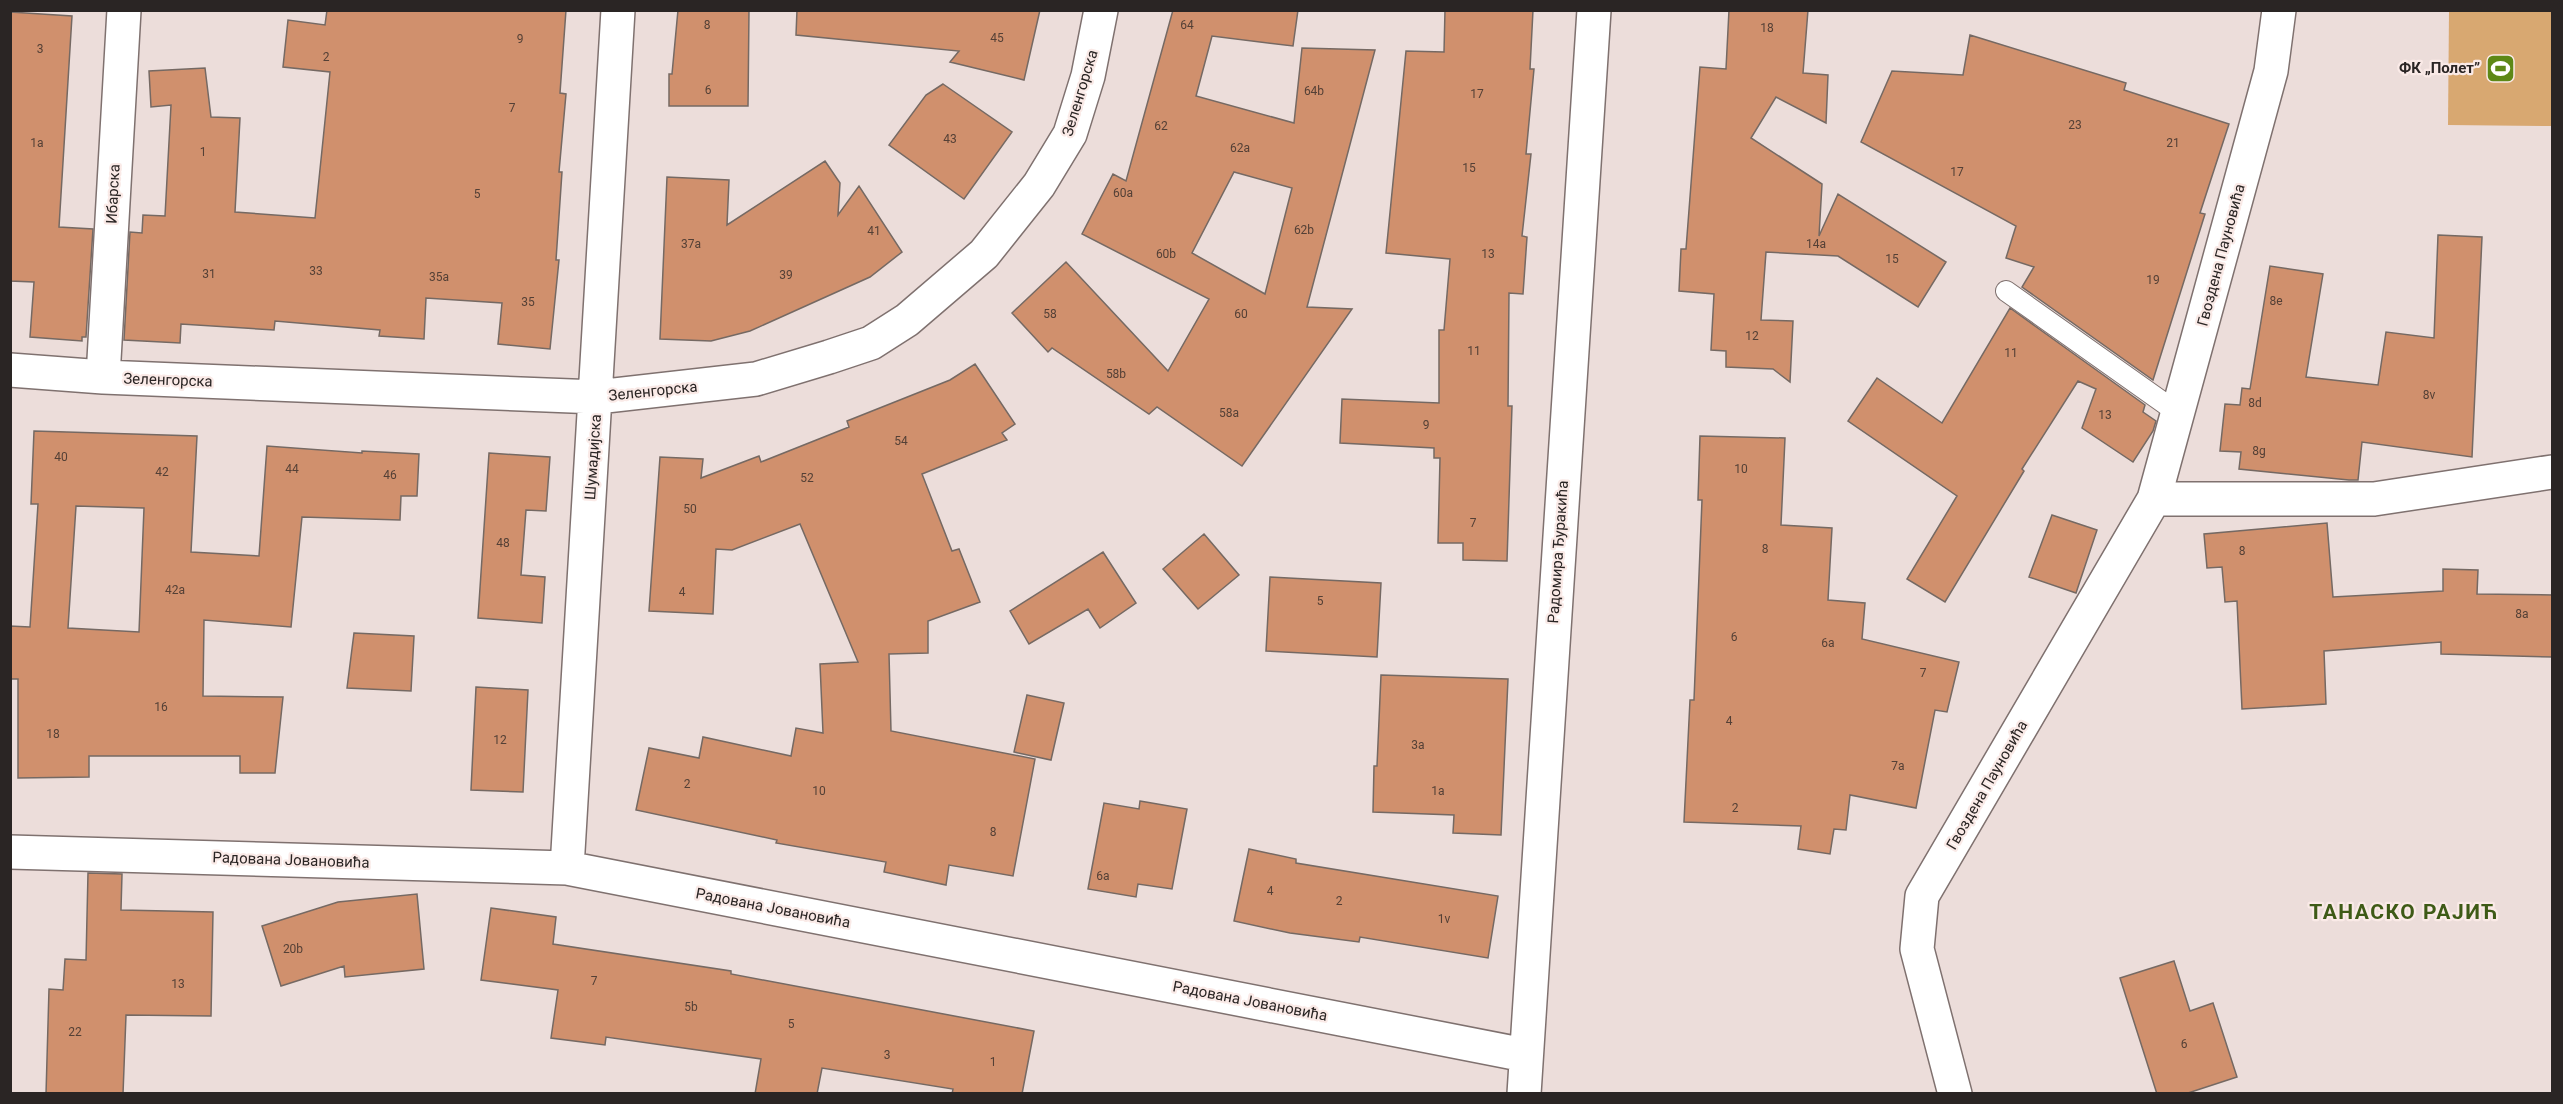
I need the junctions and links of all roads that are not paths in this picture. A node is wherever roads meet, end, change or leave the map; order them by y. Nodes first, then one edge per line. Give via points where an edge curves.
1 (124, 10) edge
2 (618, 10) edge
3 (1101, 10) edge
4 (1594, 10) edge
5 (2279, 10) edge
6 (2006, 291) dead end
7 (10, 370) edge
8 (103, 377) junction
9 (597, 397) junction
10 (2178, 413) junction
11 (2553, 472) edge
12 (2154, 498) junction
13 (10, 852) edge
14 (567, 868) junction
15 (1525, 1055) junction
16 (1524, 1094) edge
17 (1955, 1094) edge

1 - 8 street, Ибарска
2 - 9 street, Шумадијска
3 - 9 street, Зеленгорска via 1088,76 1070,134 1039,185 984,254 907,320 871,343 756,379
4 - 15 street, Радомира Ђуракића
5 - 10 street, Гвоздена Пауновића via 2271,71
6 - 10 lane
7 - 8 street, Зеленгорска
8 - 9 street, Зеленгорска
9 - 14 street, Шумадијска
10 - 12 street, Гвоздена Пауновића
11 - 12 street via 2374,499
12 - 17 street, Гвоздена Пауновића via 1922,896 1917,950
13 - 14 street, Радована Јовановића
14 - 15 street, Радована Јовановића
15 - 16 street, Радомира Ђуракића

